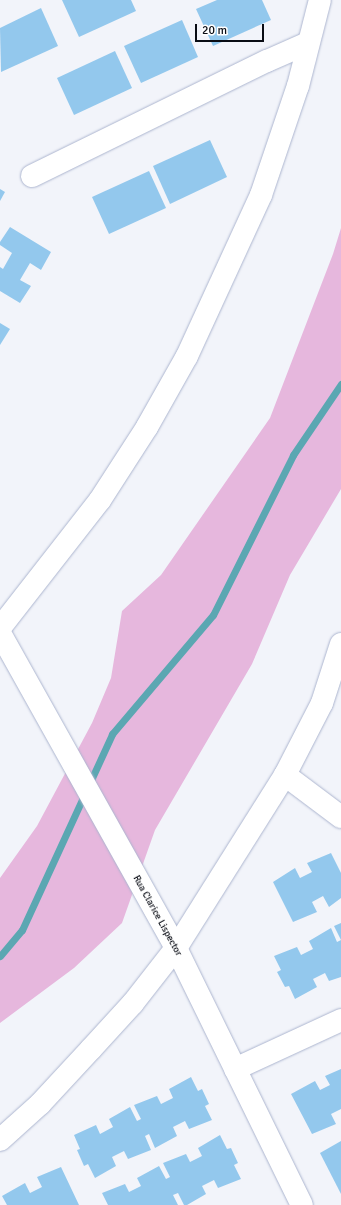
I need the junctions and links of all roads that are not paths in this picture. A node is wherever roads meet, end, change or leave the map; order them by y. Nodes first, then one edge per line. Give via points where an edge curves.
1 (320, 0) edge
2 (308, 43) junction
3 (32, 176) dead end
4 (0, 628) edge
5 (0, 633) edge
6 (341, 644) edge
7 (285, 775) junction
8 (341, 818) edge
9 (176, 948) junction
10 (341, 1020) edge
11 (235, 1069) junction
12 (0, 1140) edge
13 (300, 1204) edge

1 - 2 street
2 - 3 street via 267,60
2 - 4 street via 298,86 261,195 187,356 147,427 100,500
5 - 9 street, Rua Clarice Lispector
6 - 7 street via 322,703
7 - 8 street
7 - 9 street
9 - 11 street, Rua Clarice Lispector
9 - 12 street via 91,1049 40,1104
10 - 11 street
11 - 13 street, Rua Clarice Lispector

